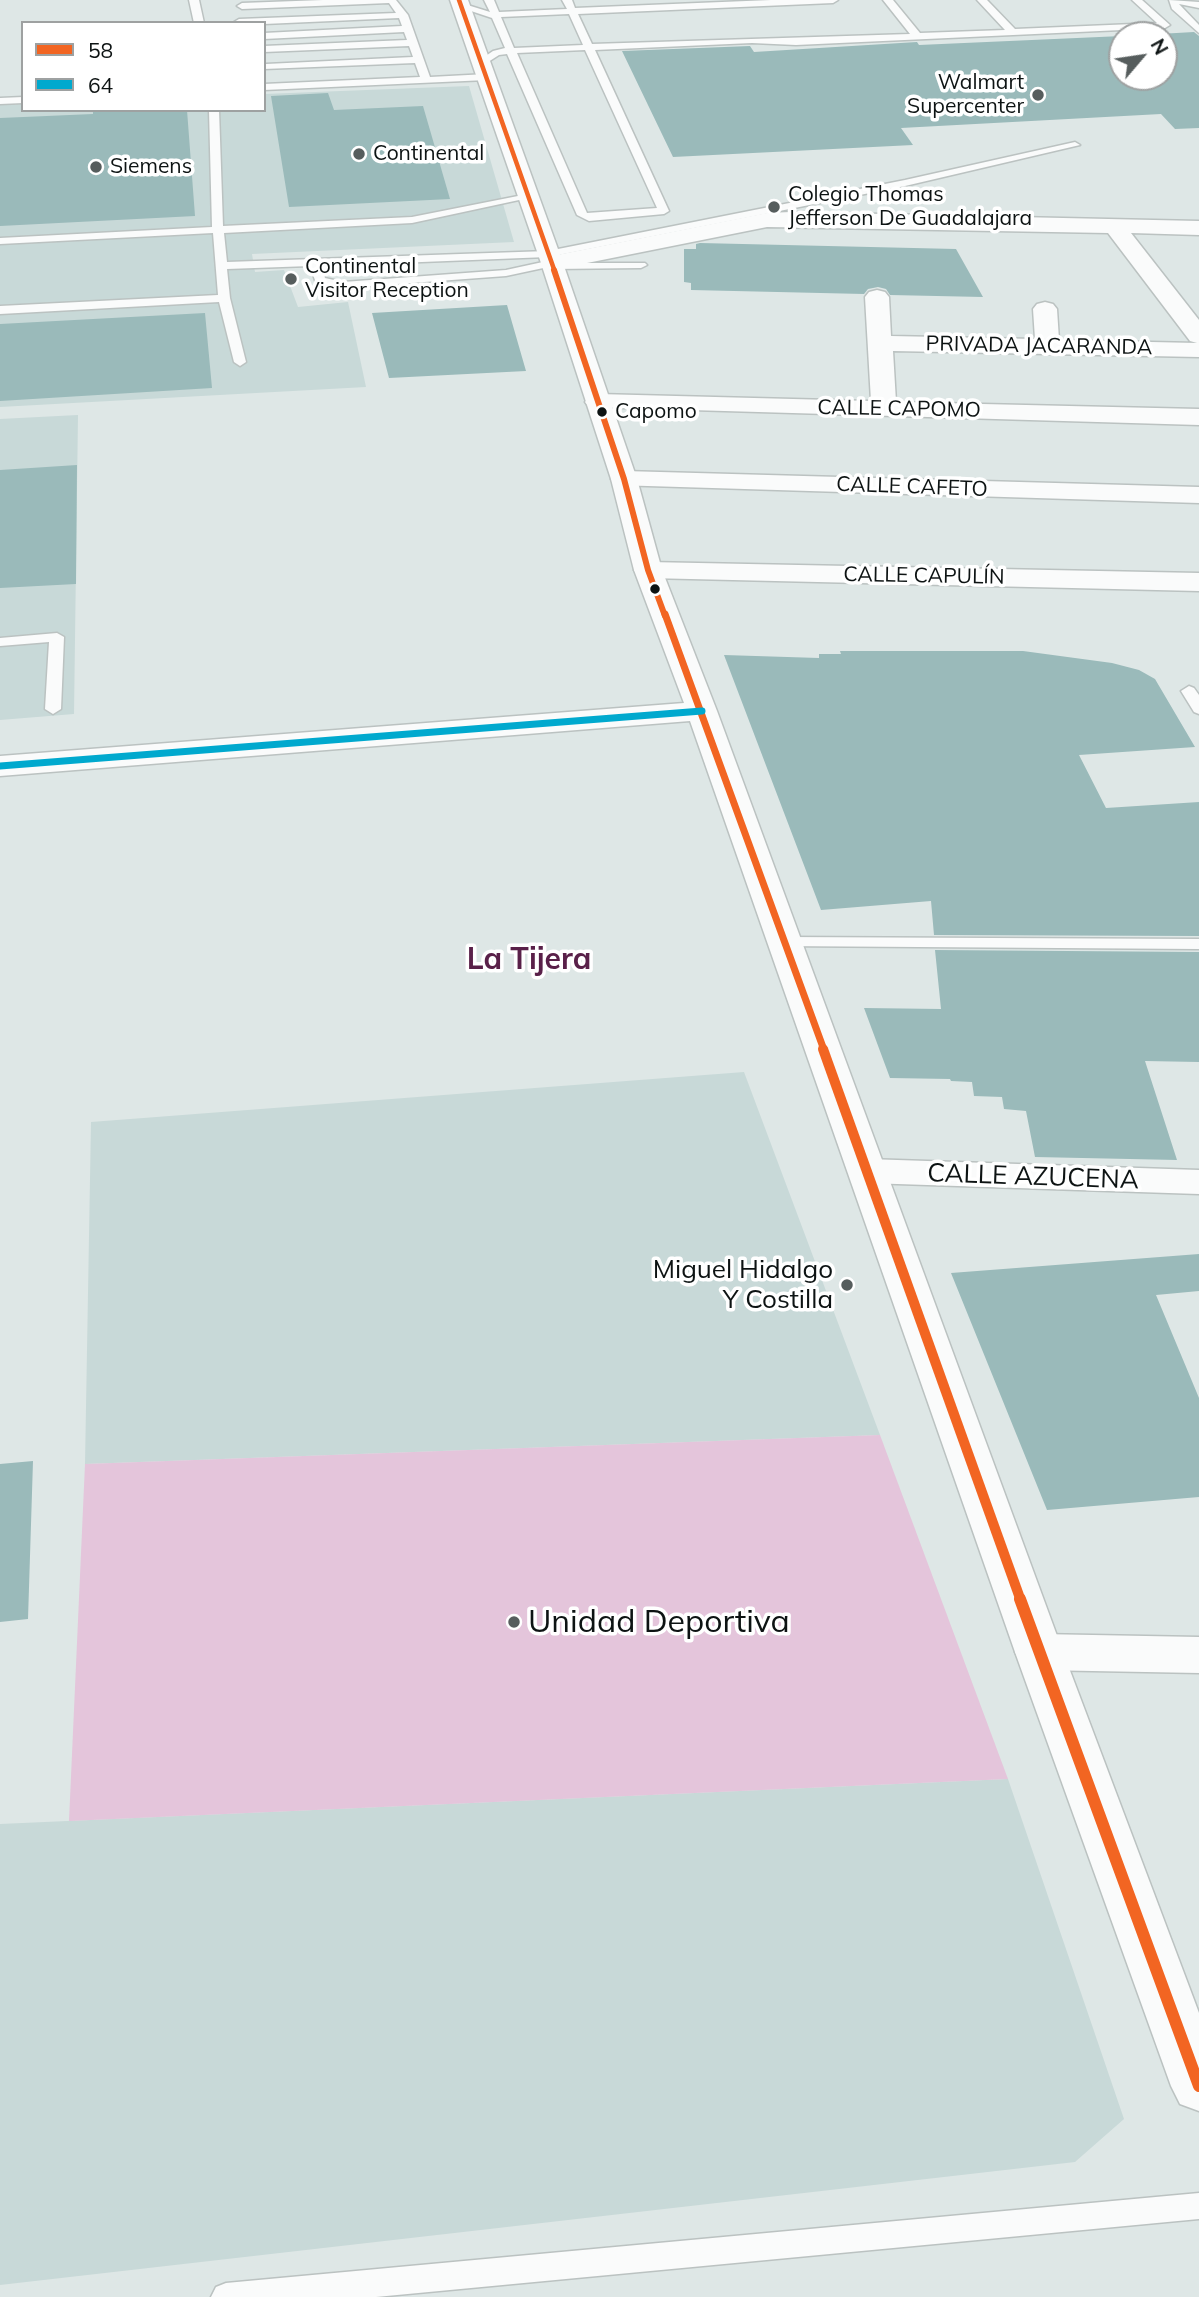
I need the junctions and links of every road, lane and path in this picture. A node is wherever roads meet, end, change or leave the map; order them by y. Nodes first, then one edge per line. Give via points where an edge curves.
1 (194, 0) edge
2 (567, 0) edge
3 (833, 0) edge
4 (888, 0) edge
5 (982, 0) edge
6 (1137, 0) edge
7 (1175, 0) edge
8 (296, 2) edge
9 (1199, 5) edge
10 (242, 6) dead end
11 (572, 11) junction
12 (403, 15) junction
13 (301, 19) junction
14 (199, 21) edge
15 (260, 21) edge
16 (408, 29) junction
17 (1199, 30) edge
18 (484, 31) edge
19 (1012, 31) junction
20 (303, 34) junction
21 (266, 36) edge
22 (916, 36) junction
23 (413, 43) junction
24 (588, 47) junction
25 (306, 48) junction
26 (266, 49) edge
27 (419, 60) junction
28 (341, 64) junction
29 (311, 65) junction
30 (266, 67) dead end
31 (426, 80) junction
32 (349, 82) junction
33 (266, 87) edge
34 (21, 100) edge
35 (0, 101) edge
36 (214, 112) edge
37 (1075, 145) dead end
38 (528, 197) junction
39 (1114, 226) junction
40 (1199, 228) edge
41 (218, 231) junction
42 (0, 241) edge
43 (551, 261) junction
44 (315, 264) junction
45 (221, 265) junction
46 (641, 265) dead end
47 (877, 297) dead end
48 (224, 298) junction
49 (1045, 309) dead end
50 (0, 310) edge
51 (1194, 324) edge
52 (880, 343) junction
53 (1047, 346) junction
54 (1199, 350) edge
55 (240, 362) dead end
56 (598, 402) junction
57 (884, 409) junction
58 (1199, 417) edge
59 (624, 479) junction
60 (1199, 495) edge
61 (648, 570) junction
62 (1199, 582) edge
63 (0, 642) edge
64 (1189, 691) dead end
65 (53, 709) dead end
66 (1199, 709) edge
67 (702, 711) junction
68 (0, 766) edge
69 (784, 942) junction
70 (1199, 944) edge
71 (867, 1171) junction
72 (1199, 1182) edge
73 (1039, 1652) junction
74 (1199, 1655) edge
75 (1199, 2086) edge
76 (1199, 2206) edge
77 (226, 2297) edge

1 - 14 lane
2 - 11 lane
3 - 11 lane
4 - 22 lane
5 - 19 lane
6 - 19 lane via 1165,25
7 - 9 lane
7 - 17 lane via 1175,7
8 - 10 lane
8 - 12 lane via 391,0
8 - 13 lane
11 - 18 lane
11 - 24 lane
12 - 13 lane
12 - 16 lane
13 - 15 lane
13 - 20 lane
16 - 20 lane
16 - 23 lane
18 - 24 lane
18 - 24 lane via 582,215 664,211
18 - 31 lane
18 - 38 street
19 - 22 lane
20 - 21 lane
20 - 25 lane
22 - 24 lane
23 - 25 lane
23 - 27 lane
25 - 26 lane
25 - 29 lane
27 - 28 lane
27 - 31 lane
28 - 29 lane
28 - 32 lane
29 - 30 lane
31 - 32 lane
32 - 33 lane
34 - 35 lane
36 - 41 lane
37 - 43 lane
38 - 41 lane via 412,220
38 - 43 street
39 - 40 street
39 - 43 street via 767,220
39 - 51 street
41 - 42 lane
41 - 45 lane
43 - 44 lane
43 - 44 lane via 506,272 343,285 320,281
43 - 46 lane
43 - 56 street
44 - 45 lane
45 - 48 lane
47 - 52 street
48 - 50 lane
48 - 55 lane
49 - 53 street
52 - 53 street, PRIVADA JACARANDA
52 - 57 street
53 - 54 street, PRIVADA JACARANDA
56 - 57 street, CALLE CAPOMO
56 - 59 street
57 - 58 street, CALLE CAPOMO
59 - 60 street, CALLE CAFETO
59 - 61 street
61 - 62 street, CALLE CAPULÍN
61 - 67 street
63 - 65 lane via 57,637
64 - 66 lane
67 - 68 street
67 - 69 street
69 - 70 lane
69 - 71 street
71 - 72 street, CALLE AZUCENA
71 - 73 street
73 - 74 street
73 - 75 street
76 - 77 lane

